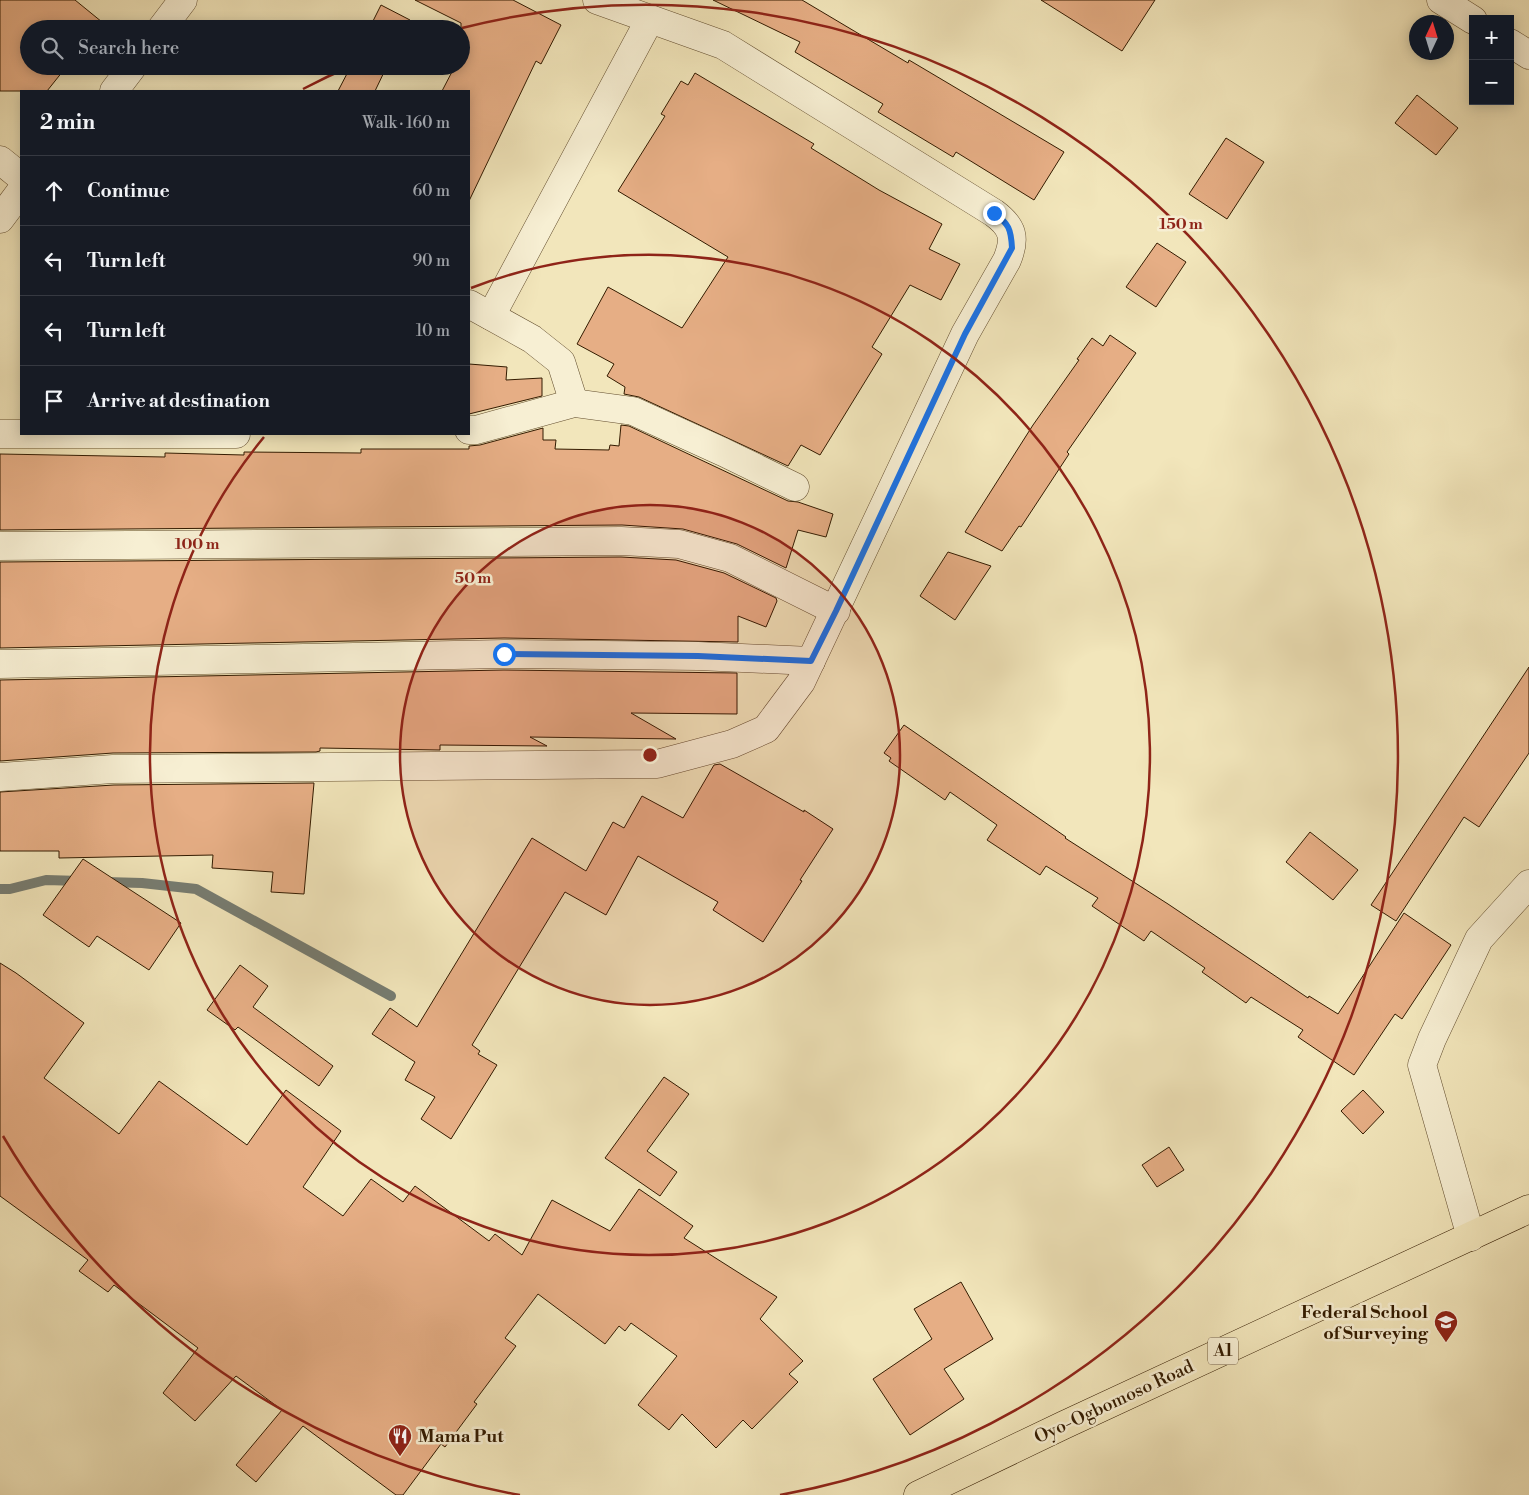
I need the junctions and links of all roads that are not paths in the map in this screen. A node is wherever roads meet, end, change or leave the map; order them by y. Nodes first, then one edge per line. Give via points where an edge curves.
1 (183, 0) edge
2 (597, 0) edge
3 (1441, 0) edge
4 (1469, 18) edge
5 (650, 19) junction
6 (168, 20) edge
7 (1514, 46) edge
8 (1529, 55) edge
9 (126, 75) edge
10 (115, 90) edge
11 (0, 160) edge
12 (20, 176) edge
13 (20, 192) edge
14 (0, 219) edge
15 (480, 310) edge
16 (574, 403) junction
17 (470, 430) edge
18 (0, 434) edge
19 (20, 434) edge
20 (795, 488) dead end
21 (0, 546) edge
22 (836, 611) junction
23 (811, 661) junction
24 (0, 664) edge
25 (0, 777) edge
26 (1529, 884) edge
27 (1529, 1209) edge
28 (1471, 1237) junction
29 (918, 1495) edge

1 - 6 street
2 - 5 street
3 - 4 street
5 - 15 street
5 - 22 street via 723,45 994,213 1006,222 1012,234 1012,248 1007,260 965,334
7 - 8 street
9 - 10 street
11 - 12 street
13 - 14 street
15 - 16 street via 532,339 561,362
16 - 17 street
16 - 20 street via 633,411
18 - 19 street
21 - 22 street via 621,541 679,544 730,558
22 - 23 street
23 - 24 street via 504,654
23 - 25 street via 802,682 766,729 732,744 657,764 113,769
26 - 28 street via 1479,939 1422,1064
27 - 28 highway, Oyo-Ogbomoso Road / A1
28 - 29 highway, Oyo-Ogbomoso Road / A1 via 1064,1424

